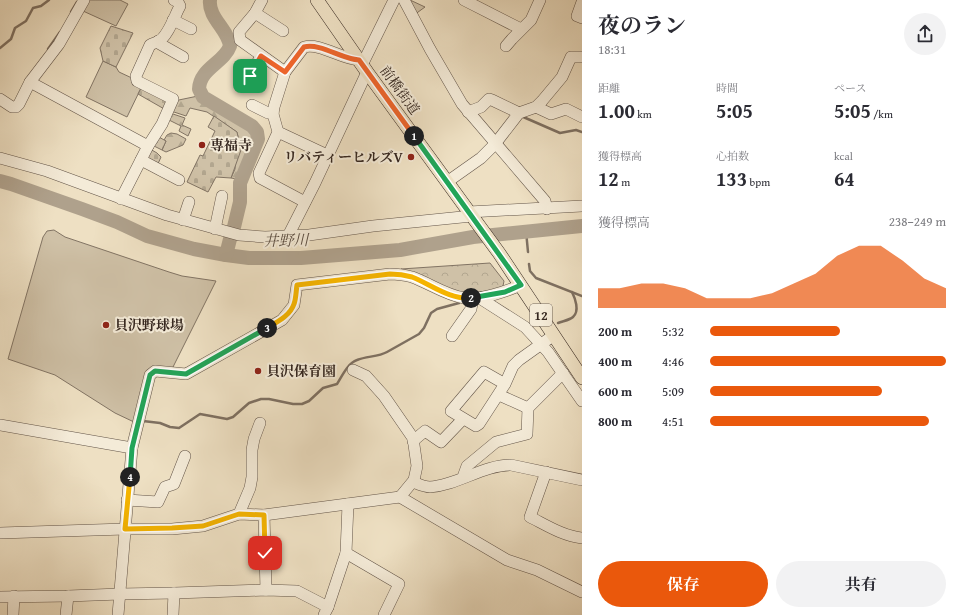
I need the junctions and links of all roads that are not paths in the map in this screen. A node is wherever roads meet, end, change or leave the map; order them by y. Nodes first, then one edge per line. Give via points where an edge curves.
1 (84, 0) edge
2 (174, 0) edge
3 (262, 0) edge
4 (317, 0) edge
5 (394, 0) edge
6 (404, 0) edge
7 (464, 0) edge
8 (540, 0) edge
9 (582, 2) edge
10 (480, 4) edge
11 (255, 13) junction
12 (582, 18) edge
13 (173, 20) junction
14 (191, 29) dead end
15 (522, 30) junction
16 (283, 31) dead end
17 (158, 41) junction
18 (506, 46) dead end
19 (261, 56) junction
20 (183, 57) dead end
21 (582, 57) edge
22 (363, 66) junction
23 (285, 72) junction
24 (250, 76) dead end
25 (30, 82) junction
26 (0, 99) edge
27 (252, 105) dead end
28 (536, 107) junction
29 (468, 112) junction
30 (273, 113) junction
31 (519, 113) junction
32 (582, 116) edge
33 (278, 132) junction
34 (495, 144) junction
35 (148, 146) junction
36 (327, 155) junction
37 (0, 158) edge
38 (141, 160) junction
39 (179, 180) dead end
40 (447, 182) junction
41 (222, 196) dead end
42 (121, 199) junction
43 (189, 202) dead end
44 (305, 202) junction
45 (582, 206) edge
46 (547, 209) junction
47 (471, 215) junction
48 (183, 220) junction
49 (214, 229) junction
50 (288, 236) junction
51 (521, 285) junction
52 (476, 298) junction
53 (554, 335) junction
54 (452, 336) dead end
55 (541, 344) junction
56 (353, 370) dead end
57 (564, 373) junction
58 (582, 378) edge
59 (505, 384) junction
60 (499, 395) junction
61 (582, 400) edge
62 (528, 408) junction
63 (463, 419) junction
64 (260, 423) dead end
65 (0, 425) edge
66 (413, 441) junction
67 (132, 448) junction
68 (185, 456) dead end
69 (546, 472) junction
70 (464, 478) junction
71 (582, 480) edge
72 (412, 482) junction
73 (400, 497) junction
74 (128, 500) junction
75 (348, 504) junction
76 (239, 514) junction
77 (264, 515) junction
78 (125, 529) junction
79 (0, 533) edge
80 (582, 538) edge
81 (346, 553) junction
82 (266, 590) junction
83 (582, 592) edge
84 (174, 593) junction
85 (120, 594) junction
86 (0, 596) edge
87 (14, 596) junction
88 (68, 596) junction
89 (326, 611) edge
90 (388, 614) edge
91 (13, 615) edge
92 (66, 615) edge
93 (118, 615) edge
94 (173, 615) edge

1 - 25 street via 59,44
2 - 13 street via 180,6
3 - 11 street
4 - 22 main road, 前橋街道 / 12
5 - 22 street
6 - 29 street
7 - 10 street
8 - 15 street via 531,20
9 - 12 street via 577,16
10 - 15 street
11 - 16 street
11 - 19 street via 239,32 240,40
13 - 14 street
13 - 17 street
15 - 18 street
17 - 20 street
17 - 35 street via 150,45 136,78 143,85 172,100 162,124
19 - 23 street
19 - 24 street
21 - 28 street via 571,57 562,77
22 - 23 street via 308,46 304,47
22 - 36 street
22 - 40 main road, 前橋街道 / 12
23 - 30 street
25 - 26 street via 16,107
25 - 35 street
27 - 30 street
28 - 31 street
28 - 32 street via 551,114 566,110
29 - 31 street via 481,108 489,99
29 - 34 street
30 - 33 street
31 - 34 street
33 - 36 street
33 - 44 street via 259,173 260,178
34 - 40 street via 481,158
34 - 46 street via 545,201
35 - 38 street
36 - 44 street
37 - 42 street via 47,171
38 - 39 street
38 - 42 street
40 - 47 main road, 前橋街道 / 12
41 - 49 street
42 - 48 street
43 - 48 street
44 - 50 street
45 - 46 street
46 - 47 street
47 - 50 street
47 - 51 main road, 12
48 - 49 street
49 - 50 street via 245,236
51 - 52 street via 505,292
51 - 53 main road, 12
52 - 54 street
52 - 55 street via 520,323
52 - 67 street via 465,299 412,278 390,274 297,285 294,305 282,320 186,374 155,371 150,375
53 - 55 street
53 - 58 main road, 12
55 - 57 street
55 - 59 street via 519,360 509,373
56 - 66 street via 366,376 384,396
57 - 61 street
57 - 62 street
59 - 60 street
59 - 63 street via 484,372 451,411
60 - 62 street
60 - 63 street via 480,424 476,426
62 - 70 street via 527,434 496,442 467,466
63 - 66 street via 441,442 425,431
64 - 76 street via 252,450 252,477
65 - 67 street
66 - 72 street via 417,466
67 - 74 street
68 - 74 street via 174,484 166,487 158,502
69 - 70 street via 500,465
69 - 71 street
69 - 80 street via 530,517 573,537
70 - 72 street via 430,487
72 - 73 street
73 - 75 street
73 - 83 street via 507,560 537,570
74 - 78 street
75 - 77 street
75 - 81 street
76 - 77 street
76 - 78 street via 203,526
77 - 82 street
78 - 79 street
78 - 85 street
81 - 89 street
81 - 90 street via 400,584
82 - 84 street
82 - 89 street via 297,591
84 - 85 street
84 - 94 street
85 - 88 street
85 - 93 street
86 - 87 street
87 - 88 street
87 - 91 street
88 - 92 street

